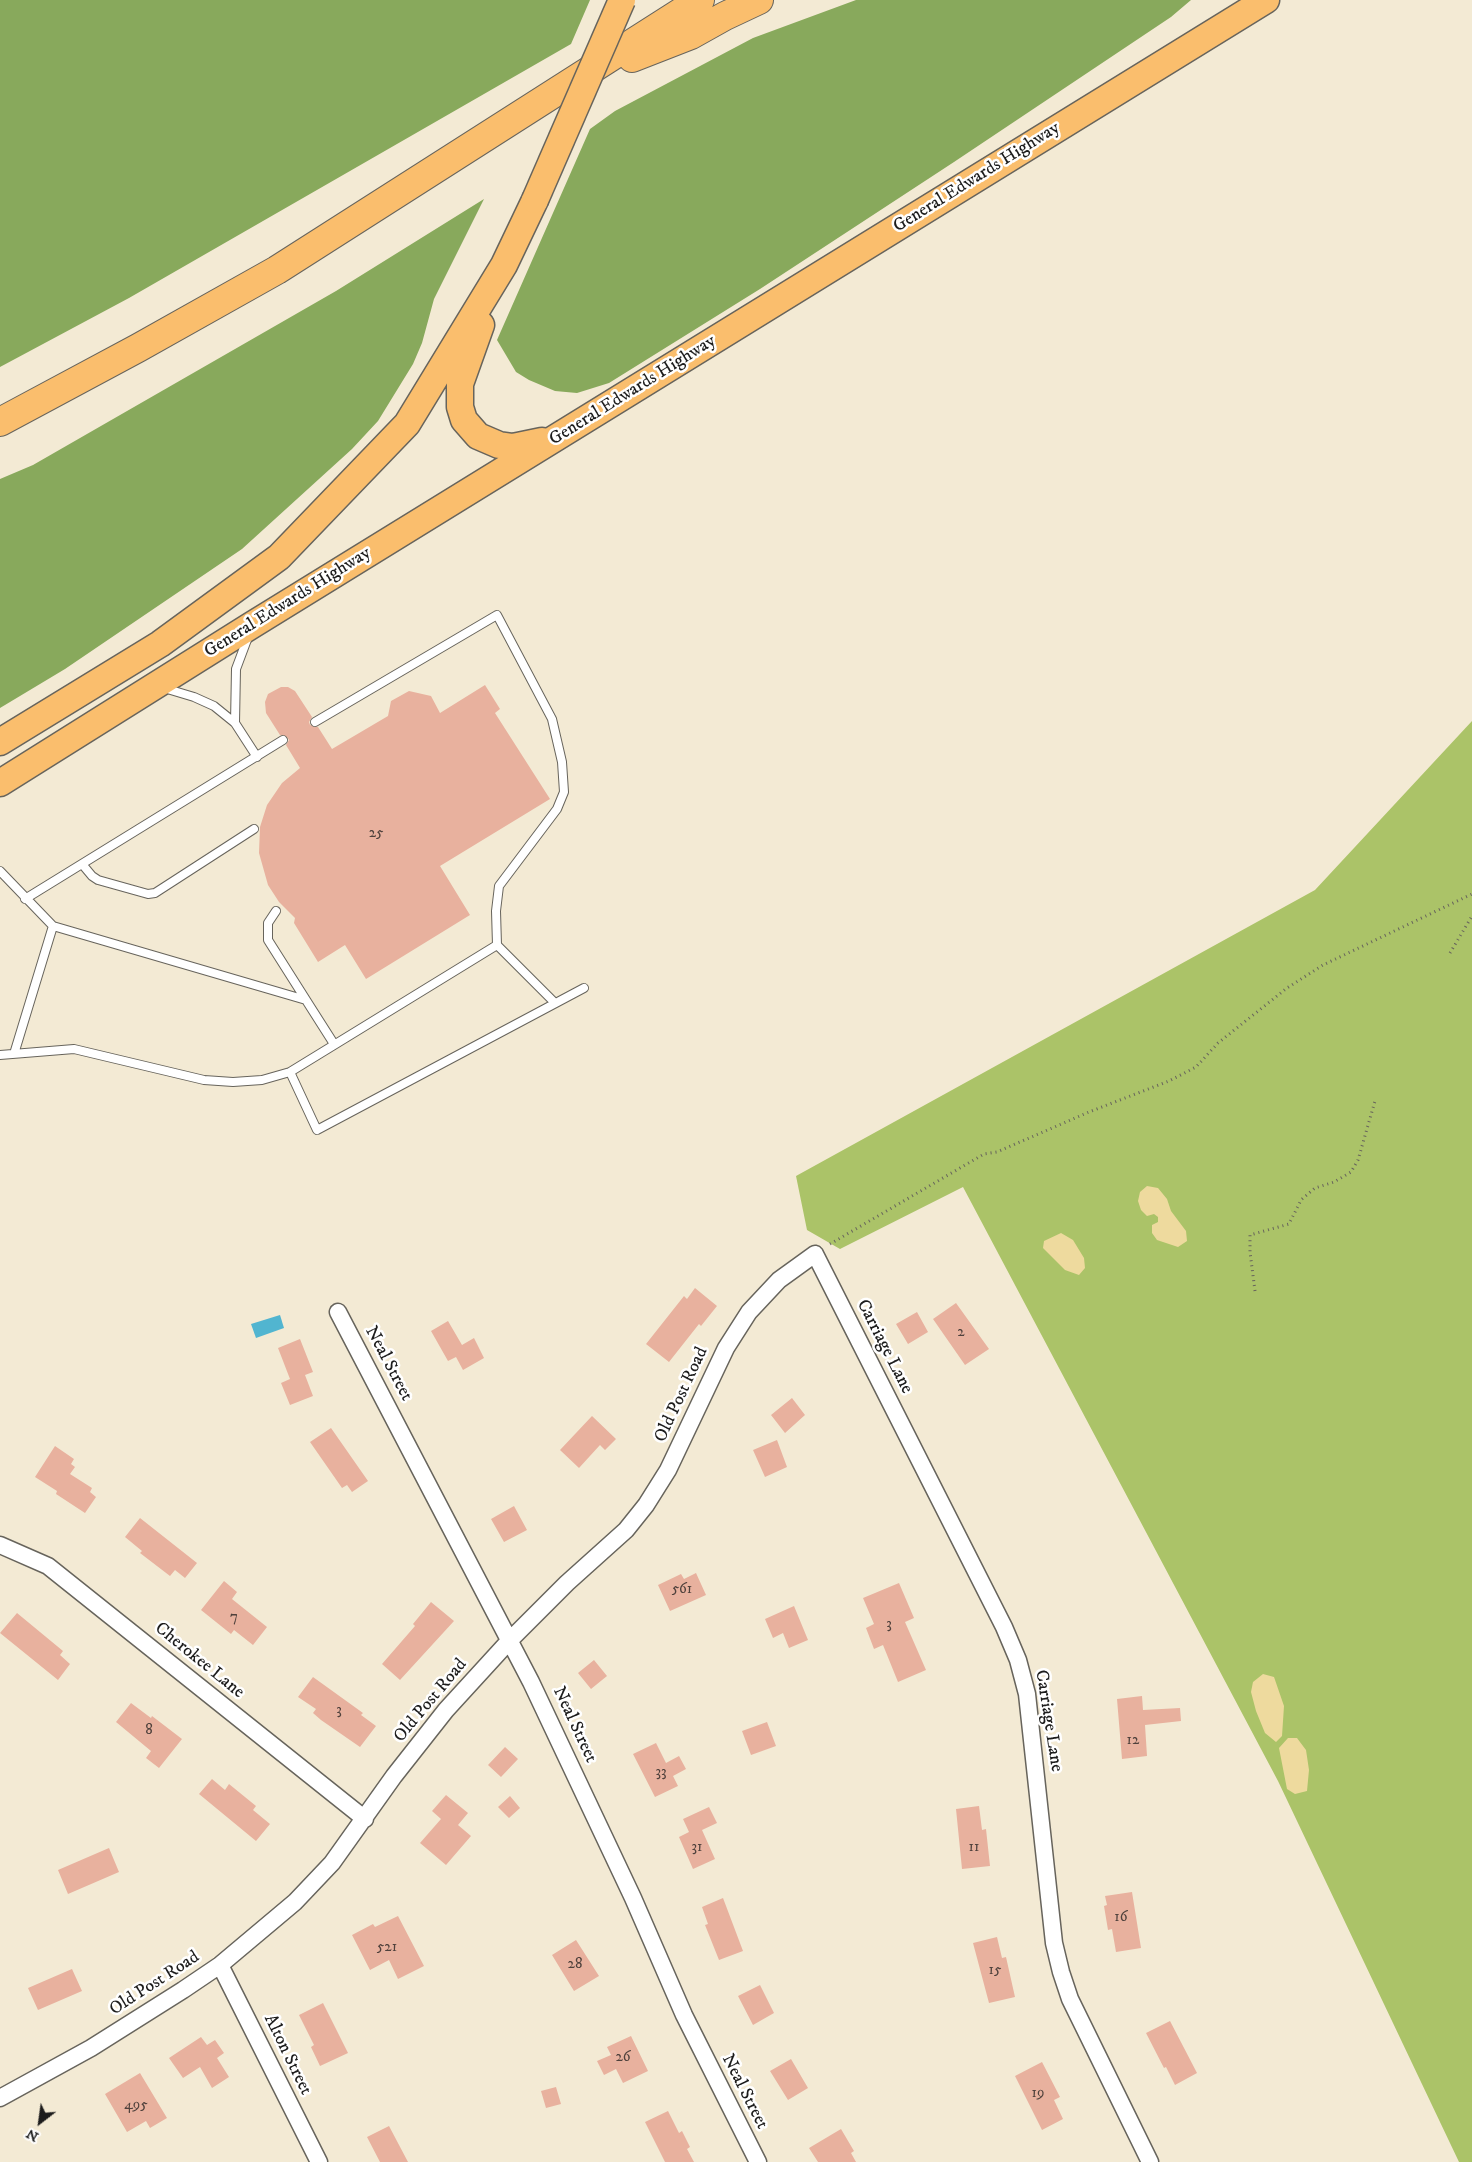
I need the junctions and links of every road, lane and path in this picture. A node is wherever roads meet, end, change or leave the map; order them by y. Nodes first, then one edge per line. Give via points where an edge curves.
1 (622, 0) edge
2 (700, 0) edge
3 (759, 0) edge
4 (1266, 0) edge
5 (581, 77) junction
6 (504, 265) junction
7 (0, 422) edge
8 (563, 434) junction
9 (252, 625) junction
10 (157, 686) junction
11 (315, 722) dead end
12 (235, 723) junction
13 (283, 740) dead end
14 (0, 742) edge
15 (257, 757) junction
16 (1, 785) edge
17 (254, 829) dead end
18 (82, 864) junction
19 (0, 871) edge
20 (1472, 894) edge
21 (26, 899) junction
22 (276, 910) dead end
23 (1472, 916) edge
24 (53, 926) junction
25 (497, 945) junction
26 (1450, 953) dead end
27 (584, 988) dead end
28 (306, 1000) junction
29 (555, 1003) junction
30 (334, 1044) junction
31 (14, 1054) junction
32 (0, 1055) edge
33 (290, 1072) junction
34 (1375, 1101) dead end
35 (814, 1254) junction
36 (1255, 1291) dead end
37 (338, 1312) dead end
38 (0, 1545) edge
39 (510, 1640) junction
40 (365, 1819) junction
41 (220, 1965) junction
42 (0, 2098) edge
43 (319, 2162) edge
44 (758, 2162) edge
45 (1150, 2162) edge

1 - 6 main road, General Edwards Highway, bridge via 536,200
2 - 5 highway
3 - 5 highway via 691,35
4 - 8 main road, General Edwards Highway
5 - 7 highway via 277,270
6 - 8 main road via 462,376 459,400 462,414 478,436 499,445 528,445
6 - 14 main road, General Edwards Highway via 408,424 280,557 160,644
8 - 9 main road, General Edwards Highway
9 - 10 main road, General Edwards Highway
9 - 12 lane via 236,669
10 - 12 lane via 214,706
10 - 16 main road, General Edwards Highway
11 - 25 lane via 497,615 552,719 562,762 564,792 558,809 499,886
12 - 15 lane
13 - 15 lane
15 - 18 lane
17 - 18 lane via 155,893 148,894 98,880
18 - 21 lane
19 - 21 lane
20 - 35 path via 1324,965 1287,988 1225,1038 1196,1067 997,1152 984,1154
21 - 24 lane
22 - 28 lane via 268,923 268,940
23 - 26 path
24 - 28 lane
24 - 31 lane
25 - 29 lane
25 - 30 lane
27 - 29 lane
28 - 30 lane
29 - 33 lane via 317,1130
30 - 33 lane
31 - 32 lane
31 - 33 lane via 74,1049 204,1080 233,1082 262,1080
34 - 36 path via 1358,1160 1351,1172 1315,1188 1301,1200 1288,1224 1250,1236
35 - 39 street, Old Post Road via 779,1280 750,1312 726,1348 668,1470 626,1530
35 - 45 street, Carriage Lane via 1018,1660 1027,1694 1054,1943 1061,1972 1070,1999
37 - 39 street, Neal Street
38 - 40 street, Cherokee Lane via 48,1566
39 - 40 street, Old Post Road via 446,1710
39 - 44 street, Neal Street via 633,1898 684,2015
40 - 41 street, Old Post Road via 332,1863 295,1902
41 - 42 street, Old Post Road via 91,2048
41 - 43 street, Alton Street

